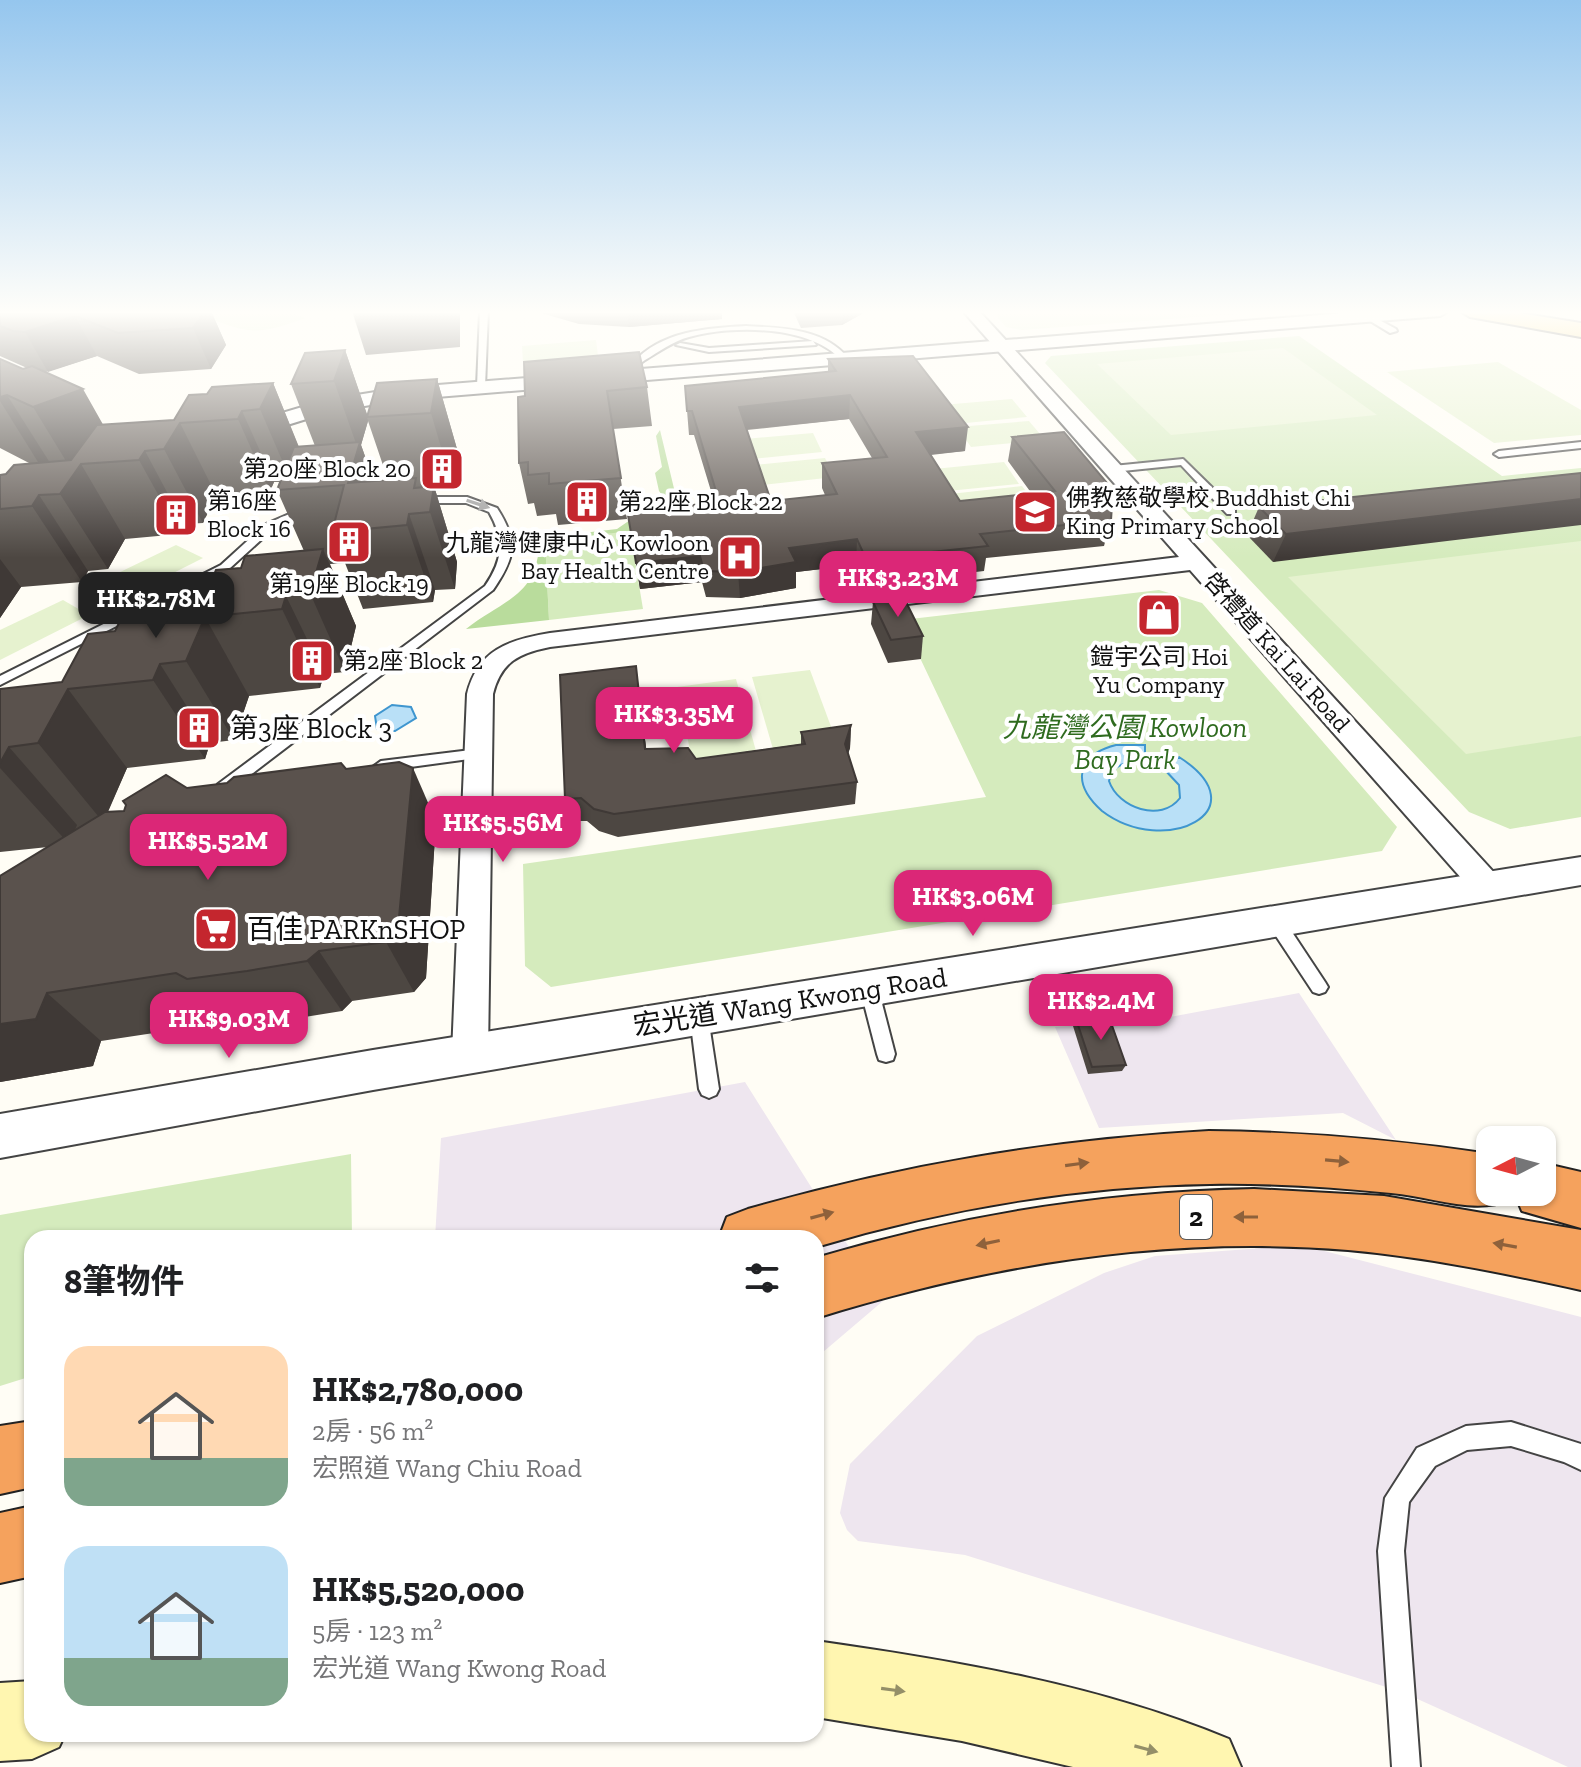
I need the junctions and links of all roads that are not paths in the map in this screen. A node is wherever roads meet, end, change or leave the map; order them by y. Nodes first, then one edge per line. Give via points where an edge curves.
1 (406, 393) edge
2 (1045, 393) edge
3 (217, 443) edge
4 (1581, 445) edge
5 (1499, 454) dead end
6 (1113, 469) junction
7 (403, 501) edge
8 (328, 507) edge
9 (1231, 512) dead end
10 (1196, 562) junction
11 (0, 681) edge
12 (479, 754) junction
13 (424, 760) junction
14 (364, 768) edge
15 (258, 781) edge
16 (379, 784) edge
17 (1581, 871) edge
18 (1488, 887) junction
19 (1276, 922) junction
20 (1319, 987) dead end
21 (869, 988) junction
22 (699, 1017) junction
23 (470, 1054) junction
24 (886, 1054) dead end
25 (709, 1089) dead end
26 (0, 1136) edge
27 (1476, 1179) edge
28 (1556, 1194) edge
29 (1581, 1200) edge
30 (776, 1230) edge
31 (1581, 1260) edge
32 (824, 1286) edge
33 (1577, 1451) edge
34 (24, 1456) edge
35 (0, 1460) edge
36 (24, 1543) edge
37 (0, 1548) edge
38 (824, 1680) edge
39 (24, 1720) edge
40 (0, 1722) edge
41 (1201, 1767) edge
42 (1406, 1767) edge

1 - 3 street via 326,406
2 - 6 street, 啓禮道 Kai Lai Road
4 - 5 lane
6 - 9 lane via 1183,462
6 - 10 street, 啓禮道 Kai Lai Road
7 -> 15 lane via 467,500 493,510 507,536 508,558 489,588 223,794
8 - 11 lane via 286,517 225,567
10 - 12 street via 517,646 483,674
10 - 18 street, 啓禮道 Kai Lai Road
12 - 13 lane
12 - 23 street
13 - 14 lane
13 - 16 lane
17 - 18 street, 宏光道 Wang Kwong Road
18 - 19 street, 宏光道 Wang Kwong Road
19 - 20 lane
19 - 21 street, 宏光道 Wang Kwong Road
21 - 22 street, 宏光道 Wang Kwong Road
21 - 24 lane
22 - 23 street, 宏光道 Wang Kwong Road
22 - 25 lane
23 - 26 street, 宏光道 Wang Kwong Road
30 -> 27 highway, 2 via 886,1198 1001,1174 1094,1162 1328,1160
28 - 29 highway
31 -> 32 highway, 2 via 1443,1234 1321,1219 1200,1217 1013,1238
33 - 42 lane via 1511,1434 1466,1438 1426,1457 1397,1498 1391,1551
34 - 35 highway
36 - 37 highway
38 -> 41 main road via 1015,1713
39 - 40 main road

